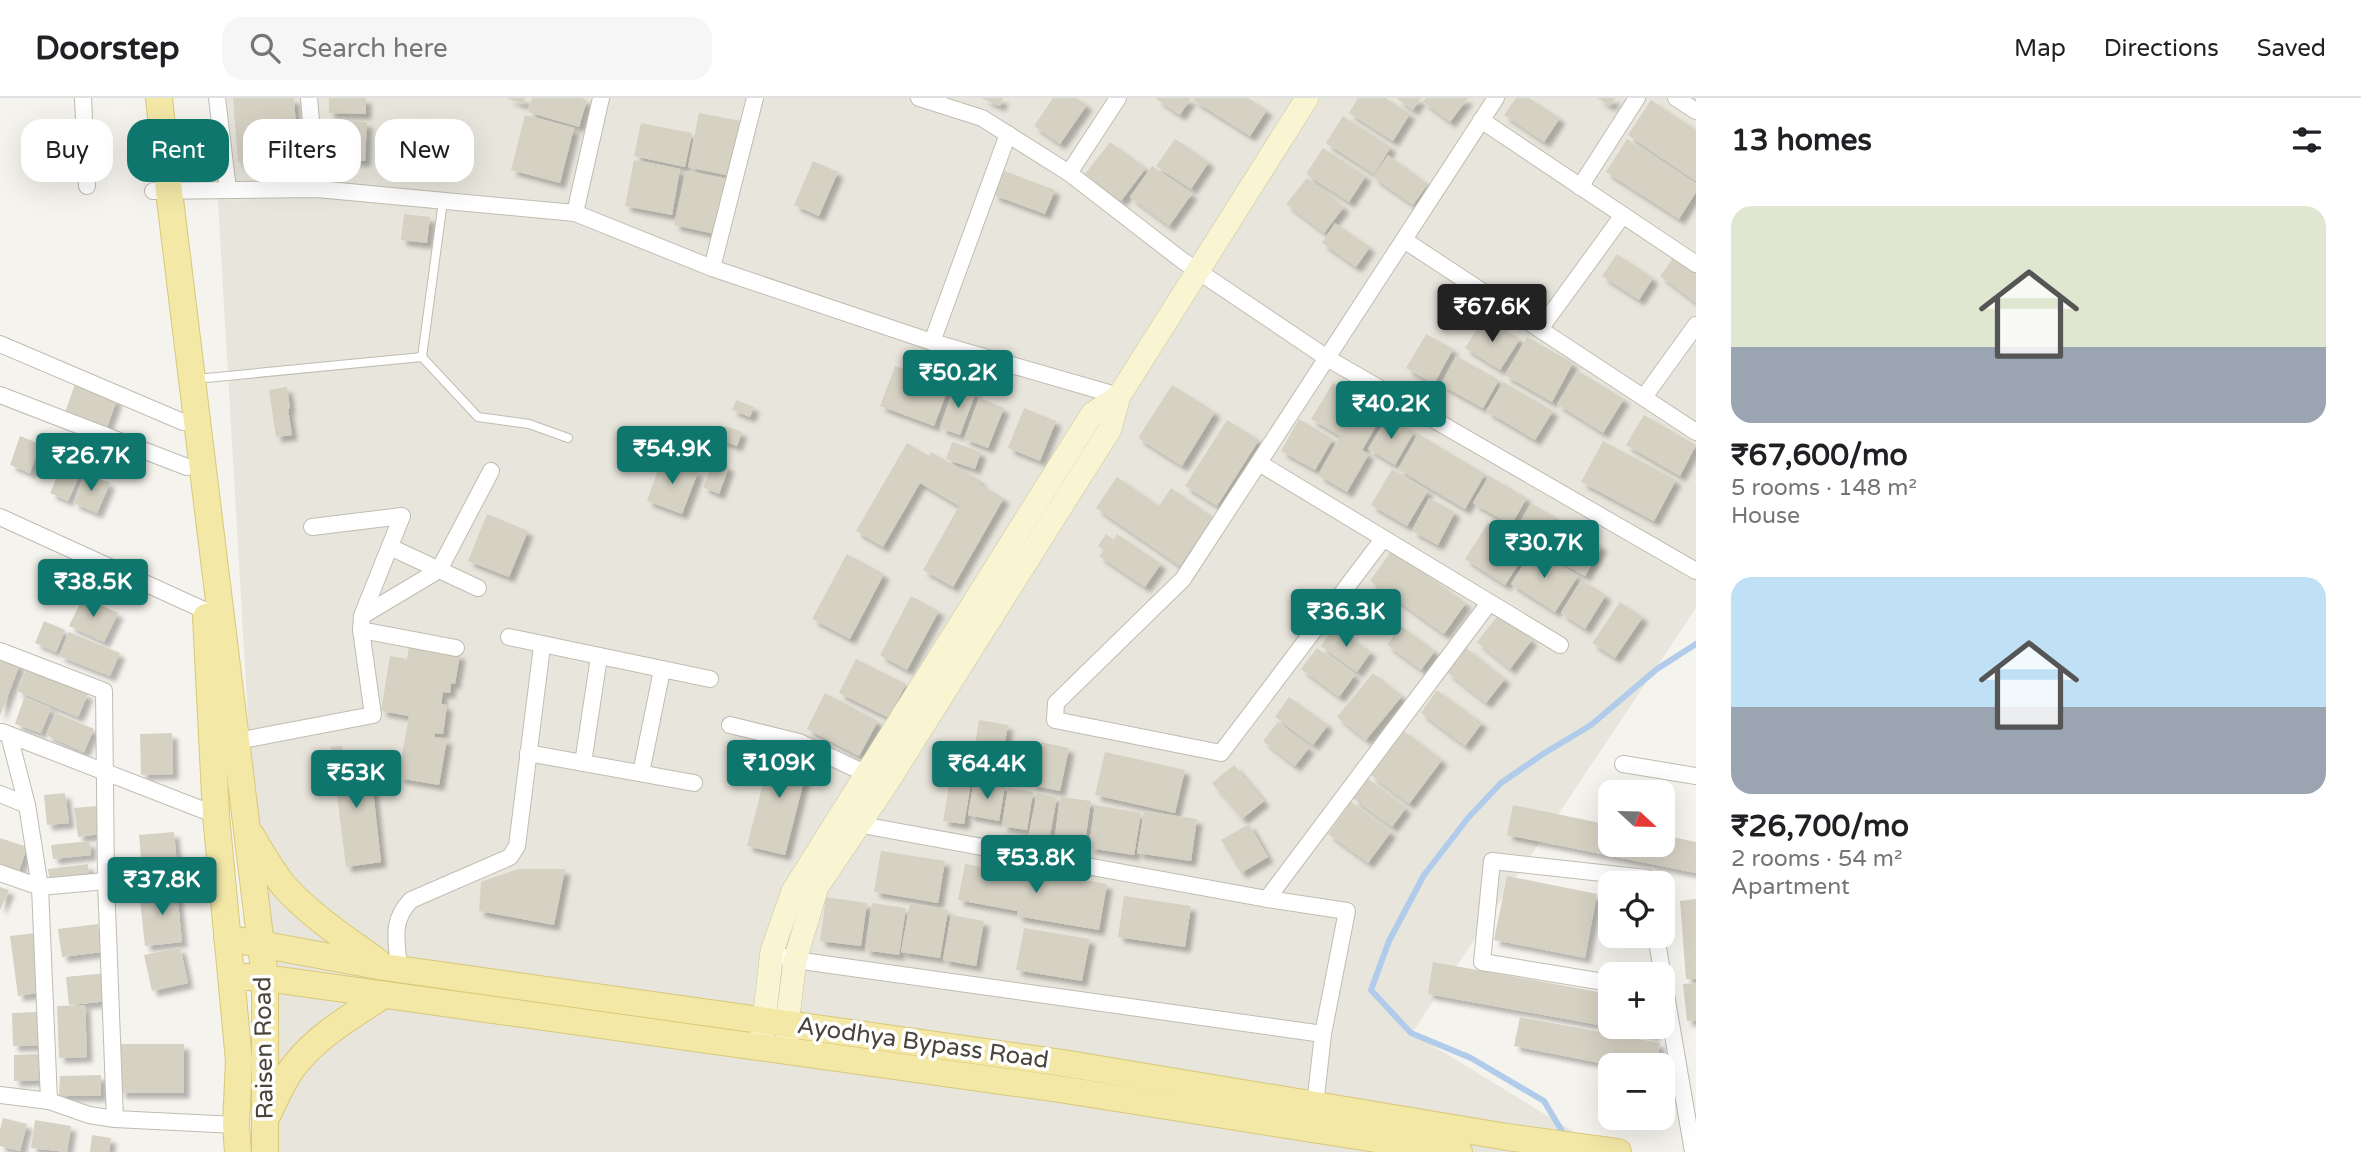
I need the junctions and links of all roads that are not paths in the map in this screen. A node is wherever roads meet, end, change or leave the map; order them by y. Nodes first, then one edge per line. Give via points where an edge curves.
1 (83, 98) edge
2 (142, 98) edge
3 (159, 98) edge
4 (217, 98) edge
5 (309, 98) edge
6 (601, 98) edge
7 (755, 98) edge
8 (919, 98) edge
9 (1118, 98) edge
10 (1307, 98) edge
11 (1496, 98) edge
12 (1637, 98) edge
13 (1676, 98) edge
14 (1696, 111) edge
15 (1481, 120) junction
16 (1008, 134) junction
17 (1069, 173) junction
18 (87, 186) dead end
19 (1580, 187) junction
20 (228, 189) junction
21 (317, 189) junction
22 (161, 191) junction
23 (443, 201) junction
24 (575, 213) junction
25 (1623, 215) junction
26 (1404, 240) junction
27 (1696, 264) edge
28 (712, 268) junction
29 (1199, 272) junction
30 (1696, 325) edge
31 (1540, 329) junction
32 (932, 342) junction
33 (0, 344) edge
34 (422, 357) junction
35 (1327, 358) junction
36 (193, 379) junction
37 (0, 395) edge
38 (1119, 396) junction
39 (1644, 397) junction
40 (183, 422) junction
41 (1696, 432) edge
42 (568, 438) dead end
43 (1259, 463) junction
44 (187, 467) junction
45 (491, 471) dead end
46 (0, 517) edge
47 (312, 527) dead end
48 (1383, 539) junction
49 (390, 547) junction
50 (439, 570) junction
51 (1696, 571) edge
52 (478, 588) dead end
53 (1489, 603) junction
54 (206, 611) junction
55 (361, 623) junction
56 (509, 638) dead end
57 (1560, 645) dead end
58 (542, 646) junction
59 (456, 648) dead end
60 (0, 651) edge
61 (599, 657) junction
62 (662, 670) junction
63 (710, 679) dead end
64 (730, 725) dead end
65 (4, 733) edge
66 (237, 741) junction
67 (528, 752) junction
68 (583, 762) junction
69 (1622, 764) dead end
70 (104, 772) junction
71 (641, 773) junction
72 (1696, 776) edge
73 (877, 778) junction
74 (694, 783) dead end
75 (0, 794) edge
76 (27, 805) junction
77 (216, 815) junction
78 (849, 822) junction
79 (248, 831) junction
80 (0, 873) edge
81 (1598, 873) edge
82 (106, 881) junction
83 (40, 887) junction
84 (1267, 899) junction
85 (227, 938) junction
86 (260, 943) junction
87 (772, 951) junction
88 (795, 960) junction
89 (391, 968) junction
90 (231, 976) junction
91 (265, 978) junction
92 (1598, 981) edge
93 (384, 995) junction
94 (1323, 1034) junction
95 (774, 1036) junction
96 (1673, 1039) edge
97 (0, 1095) edge
98 (49, 1101) junction
99 (1315, 1105) junction
100 (265, 1118) junction
101 (115, 1119) junction
102 (236, 1125) junction
103 (238, 1152) edge
104 (265, 1152) edge
105 (1459, 1152) edge
106 (1618, 1152) edge
107 (1693, 1152) edge

1 - 18 street
2 - 22 main road
3 - 22 main road
4 - 20 street
5 - 21 street
6 - 24 street
7 - 28 street
8 - 16 street via 982,118
9 - 17 street
10 - 29 street
11 - 15 street
12 - 19 street
13 - 14 street
15 - 19 street
15 - 26 street
16 - 17 street
16 - 32 street
17 - 29 street
19 - 25 street
20 - 21 street
20 - 22 street
21 - 23 street
22 - 36 main road, Raisen Road
22 - 40 main road, Raisen Road
23 - 24 street
23 - 34 lane
24 - 28 street
25 - 27 street
25 - 31 street
26 - 31 street
26 - 35 street
28 - 32 street
29 - 35 street
29 - 38 street
30 - 39 street
31 - 39 street
32 - 38 street
33 - 40 street
34 - 36 lane
34 - 42 lane via 478,417 529,424
35 - 43 street
35 - 51 street
36 - 66 main road, Raisen Road
37 - 44 street
38 - 73 street via 1110,429
39 - 41 street
40 - 44 main road, Raisen Road
43 - 48 street
43 - 48 street via 1183,579 1056,703 1055,720 1221,753
44 - 54 main road, Raisen Road
45 - 50 street
46 - 54 street
47 - 49 street via 402,516
48 - 53 street
49 - 50 street
49 - 55 street
50 - 52 street
50 - 55 street
53 - 57 street
53 - 84 street
54 - 77 main road, Raisen Road
55 - 59 street
55 - 66 street via 373,715
56 - 58 street
58 - 61 street
58 - 67 street
60 - 70 street via 104,691
61 - 62 street
61 - 68 street
62 - 63 street
62 - 71 street
64 - 73 street via 799,742
65 - 70 street
65 - 76 street
66 - 79 main road, Raisen Road
67 - 68 street
67 - 89 street via 517,846 510,857 411,900 396,921
68 - 71 street
69 - 72 street
70 - 77 street
70 - 82 street
71 - 74 street
73 - 78 street
75 - 76 street
76 - 83 street
77 - 85 main road, Raisen Road
78 - 84 street
78 - 87 street via 793,891
78 - 88 street via 817,887
79 - 86 main road, Raisen Road
79 - 89 main road via 304,906
80 - 83 street
81 - 92 street via 1492,861 1482,962
82 - 83 street
82 - 101 street
83 - 98 street
84 - 94 street via 1347,911
85 - 86 main road, Ayodhya Bypass Road
85 - 90 main road, Raisen Road
86 - 89 main road, Ayodhya Bypass Road
86 - 91 main road, Raisen Road
87 - 88 street
87 - 95 street
88 - 94 street
88 - 95 street
89 - 95 main road, Ayodhya Bypass Road
90 - 91 main road, Ayodhya Bypass Road
90 - 102 main road, Raisen Road via 239,1061
91 - 93 main road, Ayodhya Bypass Road
91 - 100 main road, Raisen Road
93 - 95 main road, Ayodhya Bypass Road
93 - 100 main road via 309,1048 292,1068
94 - 99 street
95 - 99 main road, Ayodhya Bypass Road via 1063,1063
95 - 105 main road, Ayodhya Bypass Road via 1059,1089
96 - 107 street
97 - 98 street
98 - 101 street
99 - 106 main road, Ayodhya Bypass Road
100 - 104 main road, Raisen Road
101 - 102 street
102 - 103 main road, Raisen Road

